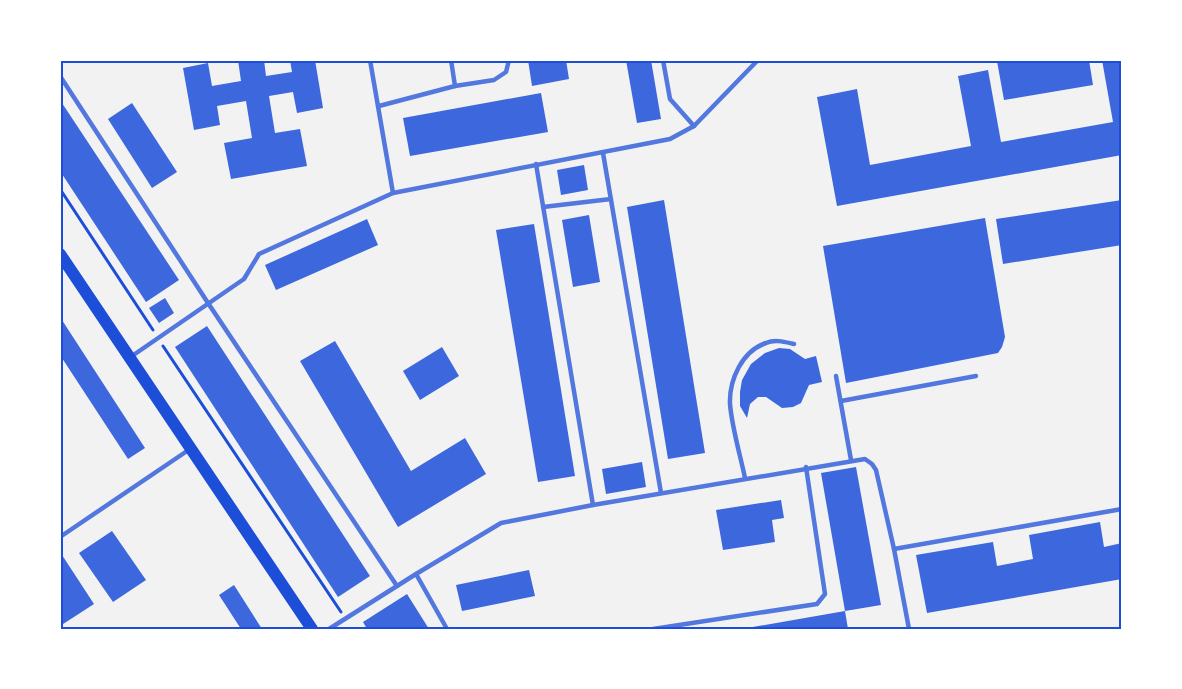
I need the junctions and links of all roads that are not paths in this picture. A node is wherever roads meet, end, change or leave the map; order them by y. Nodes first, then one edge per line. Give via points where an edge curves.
1 (370, 60) edge
2 (451, 60) edge
3 (509, 60) edge
4 (663, 60) edge
5 (758, 60) edge
6 (60, 76) edge
7 (455, 87) junction
8 (379, 106) junction
9 (694, 126) junction
10 (603, 153) junction
11 (536, 164) junction
12 (393, 193) junction
13 (611, 199) junction
14 (543, 207) junction
15 (60, 254) edge
16 (208, 303) junction
17 (794, 344) dead end
18 (129, 358) junction
19 (836, 376) dead end
20 (976, 376) dead end
21 (841, 400) junction
22 (190, 449) junction
23 (851, 460) junction
24 (806, 468) junction
25 (745, 478) junction
26 (661, 493) junction
27 (593, 505) junction
28 (1122, 509) edge
29 (60, 537) edge
30 (894, 549) junction
31 (416, 574) junction
32 (397, 586) junction
33 (312, 629) edge
34 (329, 629) edge
35 (447, 629) edge
36 (653, 629) edge
37 (909, 629) edge

1 - 8 lane
2 - 7 lane
3 - 7 lane via 506,72 494,80
4 - 9 lane via 670,99
5 - 9 lane
6 - 16 lane
7 - 8 lane
8 - 12 lane
9 - 10 lane via 670,139
10 - 11 lane
10 - 13 lane
11 - 12 lane
11 - 14 lane
12 - 16 lane via 259,254 244,279
13 - 14 lane
13 - 26 lane
14 - 27 lane
15 - 18 main road
16 - 18 lane
16 - 32 lane
17 - 25 lane via 766,342 742,361 736,373 730,405
18 - 22 main road
19 - 21 lane
20 - 21 lane
21 - 23 lane
22 - 29 lane
22 - 33 main road
23 - 24 lane
23 - 30 lane via 865,459 876,470
24 - 25 lane
24 - 36 lane via 825,594 817,604
25 - 26 lane
26 - 27 lane
27 - 31 lane via 501,524
28 - 30 lane
30 - 37 lane
31 - 32 lane
31 - 35 lane
32 - 34 lane

